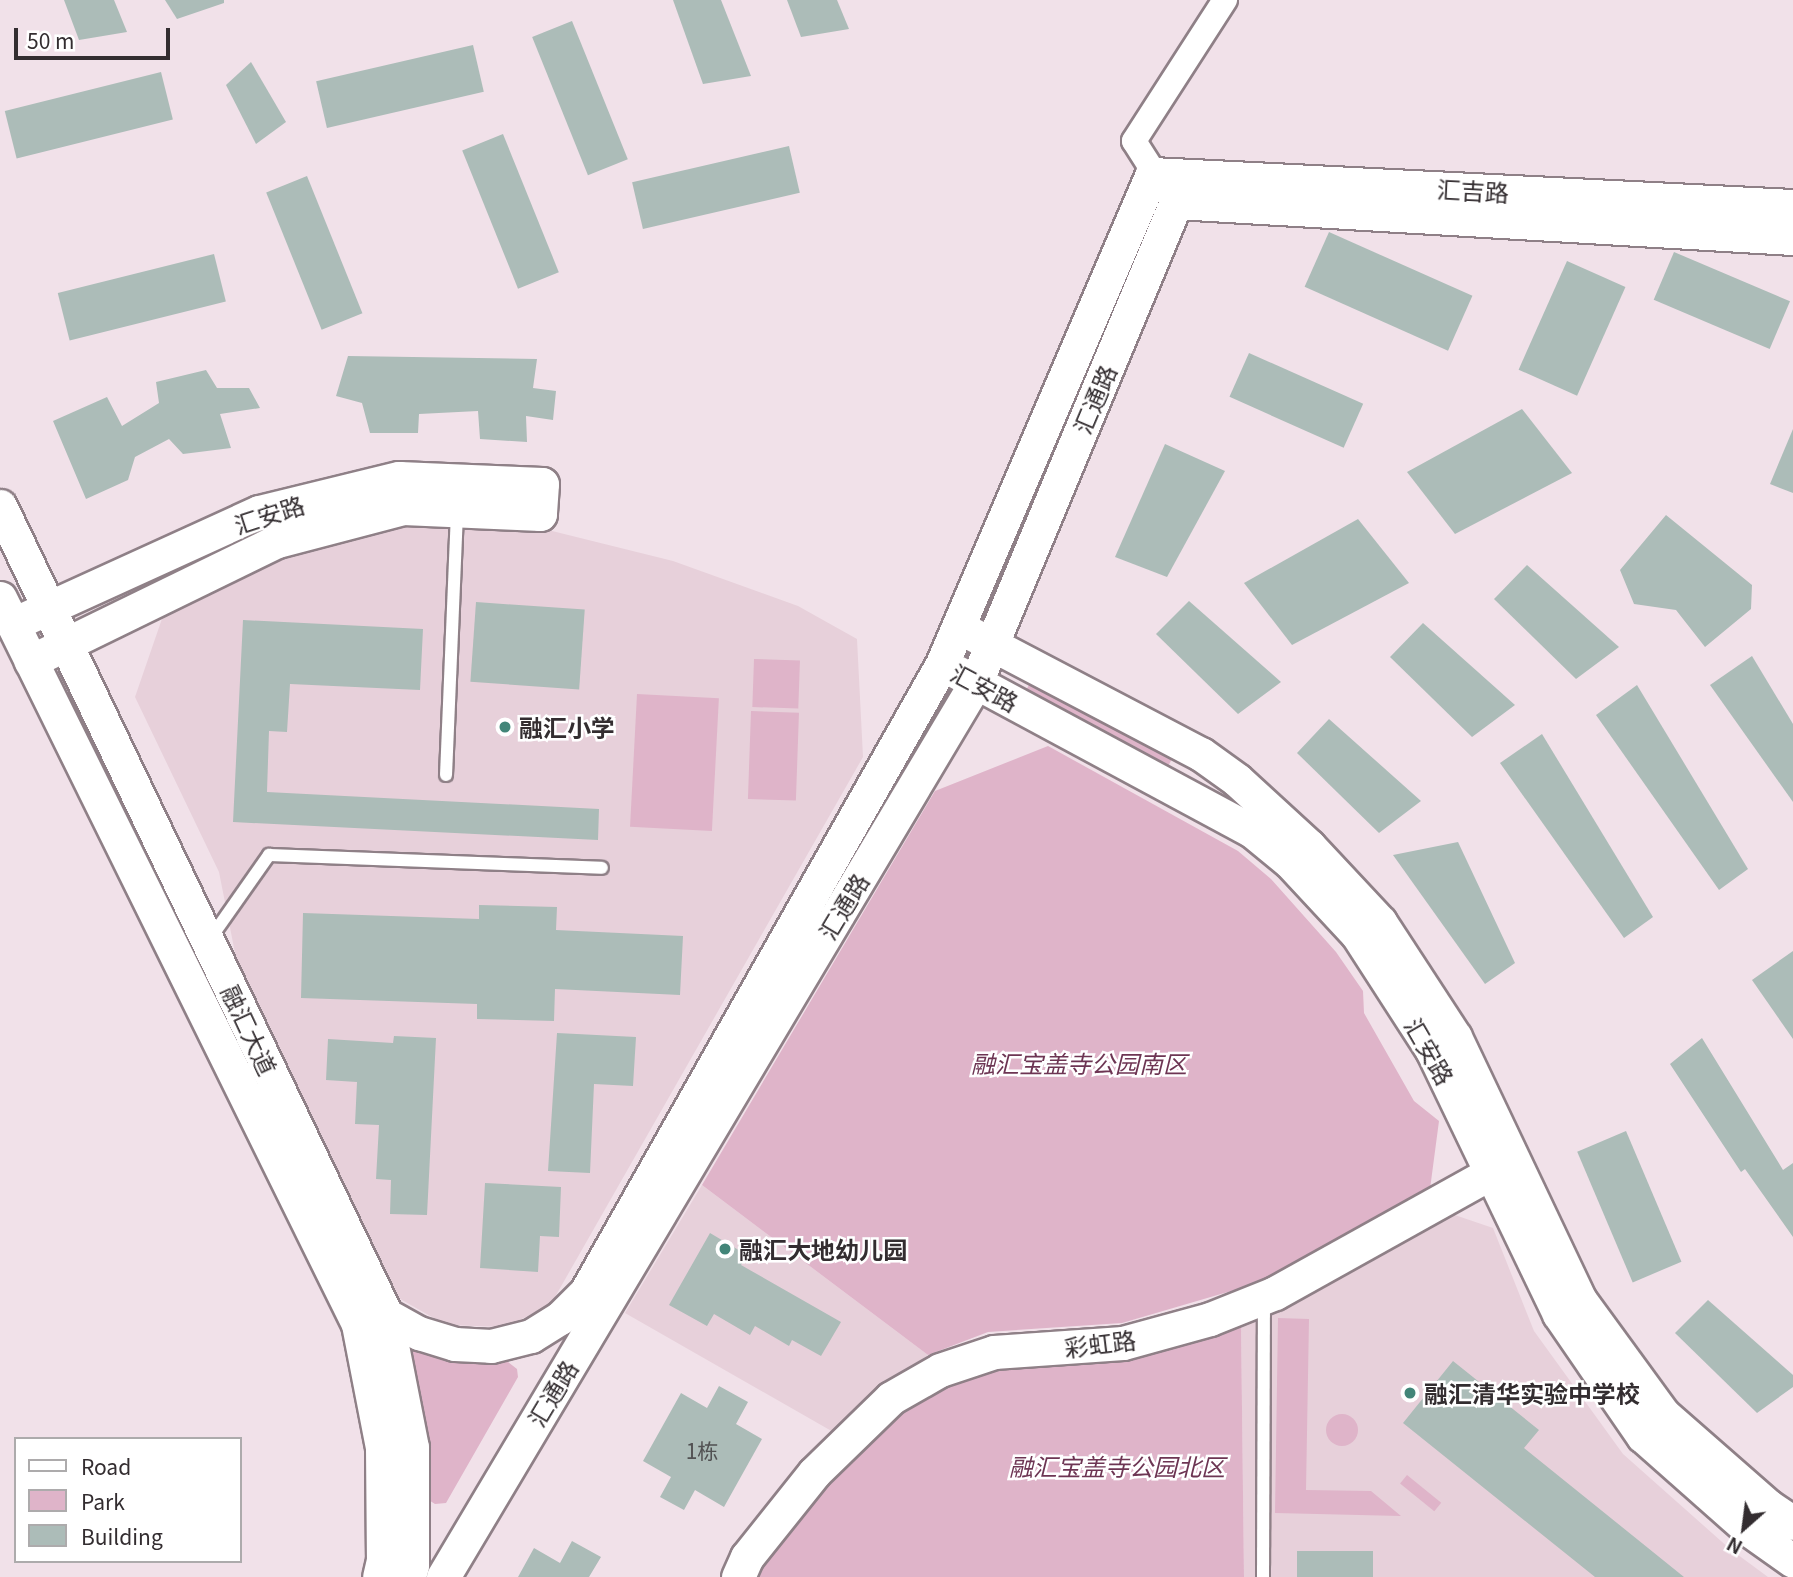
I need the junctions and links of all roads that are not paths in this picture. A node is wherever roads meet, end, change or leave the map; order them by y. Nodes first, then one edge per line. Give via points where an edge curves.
1 (1225, 0) edge
2 (1152, 174) junction
3 (1177, 202) junction
4 (1793, 206) edge
5 (1793, 238) edge
6 (458, 495) junction
7 (541, 499) dead end
8 (0, 506) edge
9 (49, 608) junction
10 (7, 611) edge
11 (958, 627) junction
12 (66, 644) junction
13 (992, 644) junction
14 (31, 661) junction
15 (942, 664) junction
16 (976, 682) junction
17 (446, 775) dead end
18 (602, 868) dead end
19 (208, 942) junction
20 (1389, 984) junction
21 (1402, 1029) dead end
22 (1428, 1077) dead end
23 (1457, 1100) junction
24 (1503, 1166) junction
25 (1264, 1297) junction
26 (386, 1315) junction
27 (1793, 1523) edge
28 (1793, 1560) edge
29 (379, 1577) edge
30 (410, 1577) edge
31 (443, 1577) edge
32 (738, 1577) edge
33 (1264, 1577) edge

1 - 2 street via 1134,141
2 - 3 street
2 - 4 street, 汇吉路
2 - 11 street, 汇通路
3 - 5 street, 汇吉路
3 - 13 street, 汇通路
6 - 7 street, 汇安路
6 - 9 street, 汇安路 via 399,478 259,512
6 - 12 street, 汇安路 via 277,541
6 - 17 lane
8 - 9 street, 融汇大道
9 - 10 street, 汇安路
9 - 12 street, 融汇大道
10 - 14 street, 融汇大道
11 - 13 street, 汇安路
11 - 15 street, 汇通路
12 - 14 street, 汇安路
12 - 19 street, 融汇大道
13 - 16 street, 汇通路
13 - 24 street, 汇安路 via 1200,754 1237,780 1309,846 1380,922 1455,1037
14 - 29 street, 融汇大道 via 358,1324 382,1448 383,1560
15 - 16 street, 汇安路
15 - 26 street, 汇通路 via 586,1292 560,1318 531,1336 491,1346 455,1344 419,1333
16 - 20 street, 汇安路 via 1251,830 1290,863 1357,934
16 - 31 street, 汇通路
18 - 19 lane via 269,855
19 - 26 street, 融汇大道
20 - 21 lane
20 - 23 street, 汇安路 via 1432,1050
22 - 23 lane
23 - 24 street, 汇安路
24 - 25 street, 彩虹路
24 - 27 street, 汇安路 via 1580,1300 1663,1414
24 - 28 street, 汇安路 via 1559,1314 1643,1436 1748,1529
25 - 32 street, 彩虹路 via 1210,1319 1123,1343 995,1352 940,1370 891,1398 814,1473 747,1557
25 - 33 lane
26 - 30 street, 融汇大道 via 412,1447

